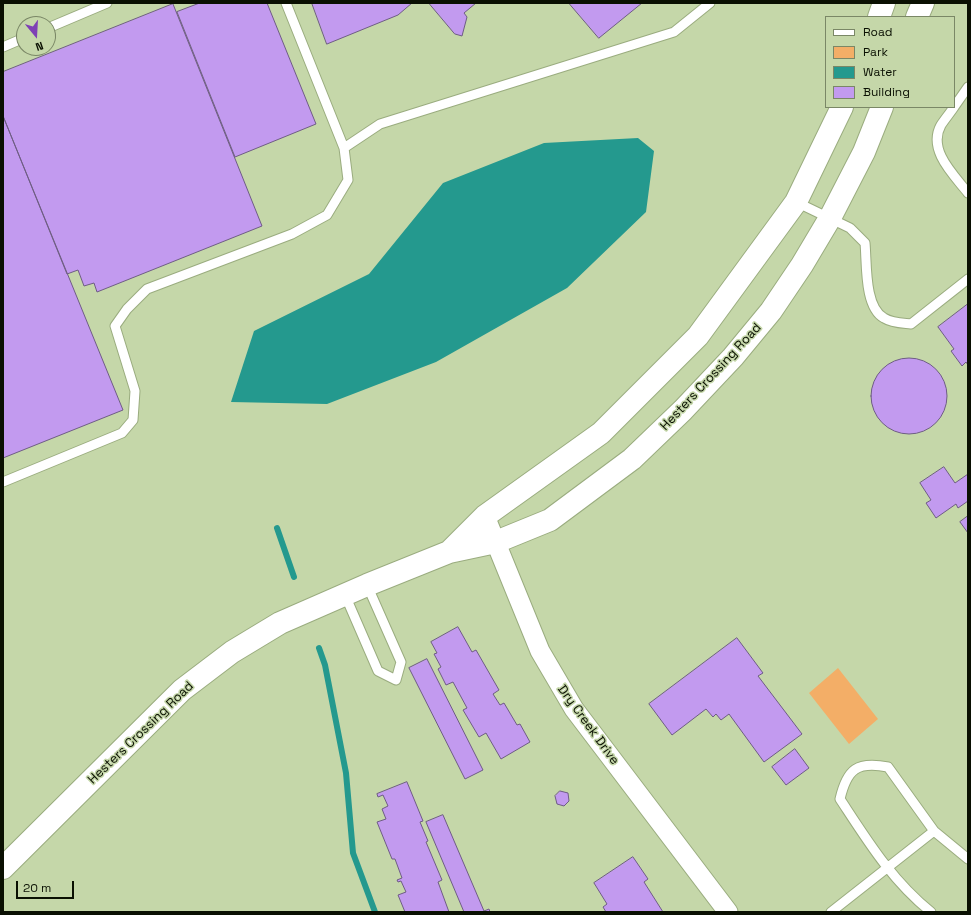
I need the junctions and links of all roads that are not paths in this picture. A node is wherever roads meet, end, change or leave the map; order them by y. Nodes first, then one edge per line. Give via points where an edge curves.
1 (286, 3) edge
2 (710, 3) edge
3 (884, 3) edge
4 (922, 3) edge
5 (101, 4) edge
6 (878, 16) edge
7 (917, 16) edge
8 (56, 24) edge
9 (16, 41) edge
10 (3, 47) edge
11 (968, 87) edge
12 (955, 106) edge
13 (842, 108) edge
14 (882, 108) edge
15 (953, 108) edge
16 (344, 148) junction
17 (968, 193) edge
18 (796, 202) junction
19 (830, 218) junction
20 (968, 279) edge
21 (3, 482) edge
22 (485, 516) junction
23 (496, 542) junction
24 (449, 552) junction
25 (367, 585) junction
26 (344, 595) junction
27 (934, 831) junction
28 (968, 859) edge
29 (3, 868) edge
30 (888, 869) junction
31 (728, 912) edge
32 (831, 912) edge
33 (931, 912) edge

1 - 16 lane
2 - 16 lane via 674,32 380,124
3 - 6 street
4 - 7 street
5 - 8 lane
9 - 10 lane
11 - 12 lane
13 - 18 street, Hesters Crossing Road
14 - 19 street, Hesters Crossing Road via 864,152
15 - 17 lane via 940,126 937,147 948,167
16 - 21 lane via 348,180 327,215 292,234 147,290 127,309 115,326 135,391 133,420 122,434
18 - 19 lane
18 - 22 street, Hesters Crossing Road via 698,336 601,433
19 - 20 lane via 850,228 865,243 872,305 883,318 911,324
19 - 23 street, Hesters Crossing Road via 771,311 733,357 638,454 550,520
22 - 23 street, Dry Creek Drive
22 - 24 street, Hesters Crossing Road
23 - 24 street, Hesters Crossing Road
23 - 31 street, Dry Creek Drive via 540,651 574,709
24 - 25 street, Hesters Crossing Road
25 - 26 street, Hesters Crossing Road
25 - 26 lane via 400,662 396,680 378,671
26 - 29 street, Hesters Crossing Road via 280,623 232,652 182,690
27 - 28 lane
27 - 30 lane
27 - 30 lane via 888,767 871,764 855,769 843,784 840,799
30 - 32 lane
30 - 33 lane via 905,889

